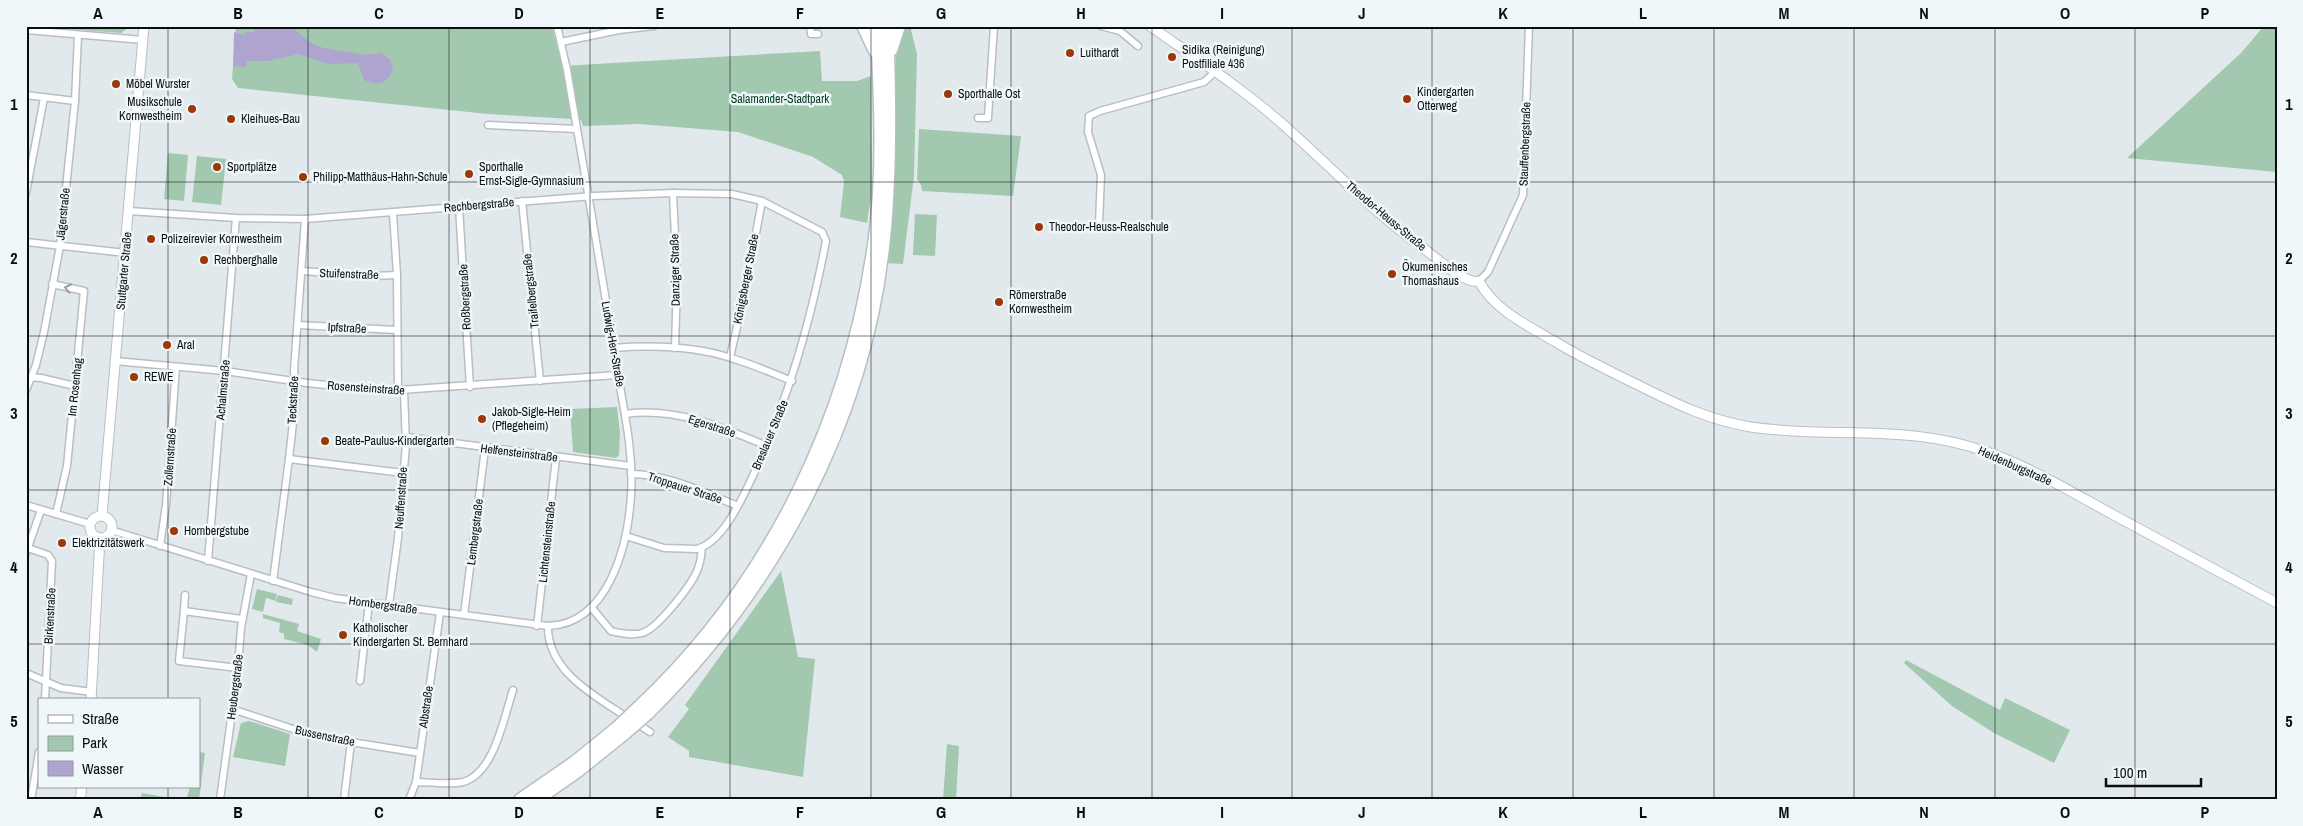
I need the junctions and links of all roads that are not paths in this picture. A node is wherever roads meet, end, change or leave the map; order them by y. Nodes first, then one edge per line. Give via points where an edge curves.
1 (144, 26) edge
2 (557, 26) edge
3 (654, 26) edge
4 (810, 26) edge
5 (863, 26) edge
6 (877, 26) edge
7 (887, 26) edge
8 (899, 26) edge
9 (994, 26) edge
10 (1101, 26) edge
11 (1150, 26) edge
12 (1528, 26) edge
13 (619, 28) edge
14 (26, 30) edge
15 (818, 34) dead end
16 (78, 35) junction
17 (143, 40) junction
18 (560, 42) junction
19 (1138, 46) dead end
20 (883, 57) junction
21 (1215, 72) junction
22 (26, 95) edge
23 (44, 98) junction
24 (75, 101) junction
25 (978, 118) dead end
26 (488, 125) dead end
27 (576, 130) junction
28 (26, 193) edge
29 (673, 193) junction
30 (587, 196) junction
31 (522, 201) junction
32 (762, 201) junction
33 (459, 207) junction
34 (129, 212) junction
35 (393, 213) junction
36 (236, 218) junction
37 (305, 219) junction
38 (1099, 224) dead end
39 (822, 232) joint
40 (26, 242) edge
41 (60, 246) junction
42 (126, 253) junction
43 (302, 272) junction
44 (397, 275) junction
45 (1479, 282) junction
46 (52, 284) junction
47 (298, 326) junction
48 (397, 330) junction
49 (613, 348) junction
50 (676, 348) junction
51 (730, 357) junction
52 (115, 361) junction
53 (176, 367) junction
54 (225, 371) junction
55 (617, 375) junction
56 (28, 377) edge
57 (295, 381) junction
58 (540, 381) junction
59 (792, 381) junction
60 (75, 386) junction
61 (470, 387) junction
62 (26, 390) edge
63 (401, 391) junction
64 (626, 414) junction
65 (407, 437) junction
66 (767, 446) junction
67 (485, 449) junction
68 (556, 458) junction
69 (289, 459) junction
70 (631, 470) junction
71 (403, 474) junction
72 (26, 505) edge
73 (738, 506) junction
74 (41, 510) junction
75 (56, 514) junction
76 (102, 516) junction
77 (90, 524) junction
78 (111, 530) junction
79 (626, 536) junction
80 (100, 538) junction
81 (160, 546) junction
82 (702, 547) junction
83 (27, 550) edge
84 (208, 560) junction
85 (251, 574) junction
86 (273, 581) junction
87 (185, 595) dead end
88 (370, 603) junction
89 (2277, 603) edge
90 (390, 605) junction
91 (592, 607) junction
92 (184, 611) junction
93 (440, 613) junction
94 (464, 615) junction
95 (242, 619) junction
96 (537, 626) junction
97 (548, 626) junction
98 (238, 668) junction
99 (26, 674) edge
100 (360, 682) dead end
101 (47, 683) junction
102 (512, 690) dead end
103 (91, 696) edge
104 (45, 698) edge
105 (232, 709) junction
106 (621, 730) junction
107 (650, 732) dead end
108 (351, 742) junction
109 (420, 752) junction
110 (38, 758) edge
111 (416, 782) junction
112 (31, 800) edge
113 (220, 800) edge
114 (344, 800) edge
115 (408, 800) edge
116 (520, 800) edge
117 (536, 800) edge

1 - 17 street, Stuttgarter Straße
2 - 18 street, Ludwig-Herr-Straße
3 - 13 street
4 - 15 street via 811,34
5 - 20 highway
6 - 20 highway
7 - 20 highway
8 - 20 highway
9 - 25 street via 988,118
10 - 19 street via 1120,30
11 - 21 street, Theodor-Heuss-Straße
12 - 45 street, Stauffenbergstraße via 1523,195 1488,272
13 - 18 street
14 - 16 street
16 - 17 street
16 - 24 street, Jägerstraße
17 - 34 street, Stuttgarter Straße
18 - 27 street, Ludwig-Herr-Straße
20 - 106 highway, bridge via 875,237 857,332 826,432 804,484 753,574 644,710
21 - 38 street via 1204,82 1089,116 1088,132 1101,175
21 - 45 street, Theodor-Heuss-Straße via 1278,120 1404,234 1462,277
22 - 23 street
23 - 24 street
23 - 28 street
24 - 41 street, Jägerstraße
26 - 27 street
27 - 30 street, Ludwig-Herr-Straße
29 - 30 street, Rechbergstraße
29 - 32 street, Rechbergstraße via 732,194
29 - 50 street, Danziger Straße
30 - 31 street, Rechbergstraße
30 - 49 street, Ludwig-Herr-Straße
31 - 33 street, Rechbergstraße
31 - 58 street, Traifelbergstraße
32 - 39 street, Rechbergstraße
32 - 51 street, Königsberger Straße
33 - 35 street, Rechbergstraße
33 - 61 street, Roßbergstraße
34 - 36 street, Rechbergstraße
34 - 42 street, Stuttgarter Straße
35 - 37 street, Rechbergstraße
35 - 44 street, Neuffenstraße
36 - 37 street, Rechbergstraße
36 - 54 street, Achalmstraße
37 - 43 street, Teckstraße
39 - 59 street, Breslauer Straße via 826,241 818,283
40 - 41 street
41 - 42 street
41 - 46 street, Jägerstraße
42 - 52 street, Stuttgarter Straße
43 - 44 street, Stuifenstraße
43 - 47 street, Teckstraße
44 - 48 street, Neuffenstraße
45 - 89 street, Heidenburgstraße via 1492,300 1560,345 1697,413 1720,421 1777,430 1922,435 1982,450 2039,475
46 - 56 street, Jägerstraße via 36,365
60 -> 46 street, Im Rosenhag via 84,291
47 - 48 street, Ipfstraße
47 - 57 street, Teckstraße
48 - 63 street, Neuffenstraße
49 - 50 street
49 - 55 street, Ludwig-Herr-Straße
50 - 51 street
51 - 59 street
52 - 53 street, Rosensteinstraße
52 - 76 street, Stuttgarter Straße
53 - 54 street, Rosensteinstraße
53 - 81 street, Zollernstraße
54 - 57 street, Rosensteinstraße
54 - 84 street, Achalmstraße
55 - 58 street, Rosensteinstraße
55 - 64 street, Ludwig-Herr-Straße
56 - 60 street
56 - 62 street, Jägerstraße
57 - 63 street, Rosensteinstraße
57 - 69 street, Teckstraße
58 - 61 street, Rosensteinstraße
59 - 66 street, Breslauer Straße
60 - 75 street, Im Rosenhag via 65,483
61 - 63 street, Rosensteinstraße
63 - 65 street, Neuffenstraße
64 - 66 street, Egerstraße via 640,412 691,418
64 - 70 street, Ludwig-Herr-Straße
65 - 67 street, Helfensteinstraße
65 - 71 street, Neuffenstraße
66 - 73 street, Breslauer Straße
67 - 68 street, Helfensteinstraße
67 - 94 street, Lembergstraße
68 - 70 street, Helfensteinstraße
68 - 96 street, Lichtensteinstraße
69 - 71 street
69 - 86 street, Teckstraße
70 - 73 street, Troppauer Straße via 690,487
70 - 79 street, Ludwig-Herr-Straße
71 - 90 street, Neuffenstraße
72 - 74 street
73 - 82 street, Breslauer Straße via 722,530
74 - 75 street
74 - 83 street
75 - 77 street
76 - 77 street
76 - 78 street via 110,521
77 - 80 street via 92,533
78 - 80 street
78 - 81 street, Hornbergstraße
79 - 82 street via 664,548
79 - 91 street, Ludwig-Herr-Straße via 611,578
80 - 103 street
81 - 84 street, Hornbergstraße
82 - 91 street via 694,578 666,614 648,630 636,634 610,631
83 - 101 street, Birkenstraße via 52,560
84 - 85 street, Hornbergstraße
85 - 86 street, Hornbergstraße
85 - 95 street, Heubergstraße
86 - 88 street, Hornbergstraße via 322,595
87 - 92 street
88 - 90 street, Hornbergstraße
88 - 100 street
90 - 93 street, Hornbergstraße
91 - 97 street, Ludwig-Herr-Straße via 571,622
92 - 95 street
92 - 98 street via 179,661
93 - 94 street, Hornbergstraße
93 - 109 street, Albstraße
94 - 96 street, Hornbergstraße
95 - 98 street, Heubergstraße
96 - 97 street, Hornbergstraße
97 - 107 street via 549,642 558,660 580,684
98 - 105 street, Heubergstraße
99 - 101 street
101 - 103 street
101 - 104 street, Birkenstraße
102 - 111 street via 488,762 477,775 463,782
105 - 108 street, Bussenstraße via 292,729
105 - 113 street, Heubergstraße
106 - 116 highway
106 - 117 highway via 580,770
108 - 109 street, Bussenstraße
108 - 114 street
109 - 111 street, Albstraße
110 - 112 street
111 - 115 street, Albstraße

